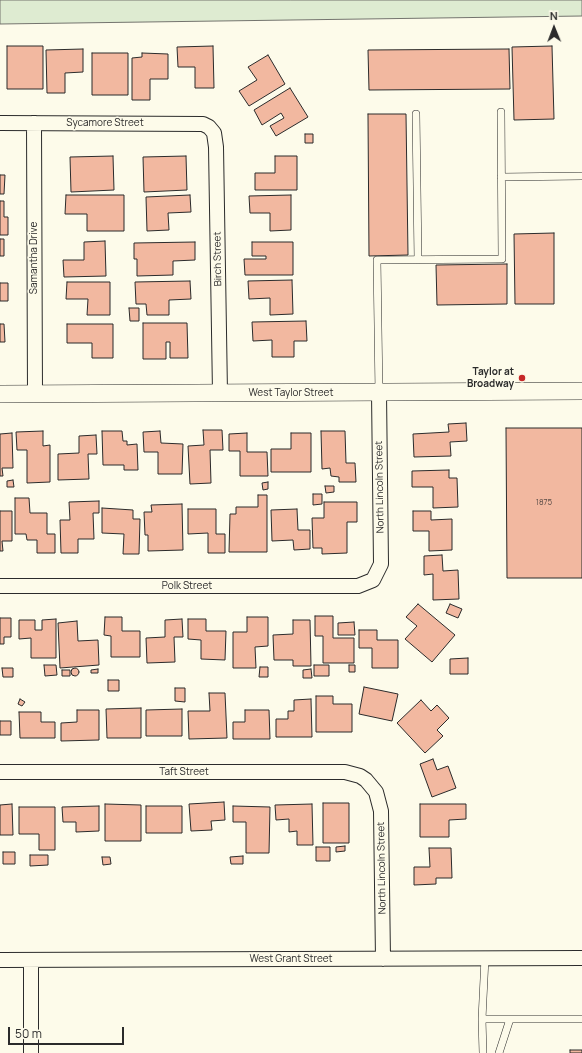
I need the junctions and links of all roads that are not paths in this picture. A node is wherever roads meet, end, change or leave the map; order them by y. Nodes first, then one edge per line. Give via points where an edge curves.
1 (500, 112) dead end
2 (416, 114) dead end
3 (0, 123) edge
4 (34, 123) junction
5 (209, 127) joint
6 (582, 176) edge
7 (501, 177) junction
8 (418, 260) junction
9 (582, 391) edge
10 (220, 393) junction
11 (379, 393) junction
12 (0, 394) edge
13 (35, 394) junction
14 (373, 580) joint
15 (0, 586) edge
16 (0, 772) edge
17 (366, 780) joint
18 (485, 958) junction
19 (582, 958) edge
20 (383, 959) junction
21 (0, 960) edge
22 (31, 960) junction
23 (482, 1019) junction
24 (510, 1019) junction
25 (582, 1019) edge
26 (31, 1053) edge
27 (483, 1053) edge
28 (499, 1053) edge

1 - 7 lane
2 - 8 lane
3 - 4 street, Sycamore Street
4 - 5 street, Sycamore Street via 203,124
4 - 13 street, Samantha Drive
5 - 10 street, Birch Street via 214,133 216,147
6 - 7 lane
7 - 8 lane via 502,259
8 - 11 lane via 377,260
9 - 11 street, West Taylor Street
10 - 11 street, West Taylor Street
10 - 13 street, West Taylor Street
11 - 14 street, North Lincoln Street via 381,564
12 - 13 street, West Taylor Street
14 - 15 street, Polk Street via 358,586
16 - 17 street, Taft Street via 345,772
17 - 20 street, North Lincoln Street via 376,792 382,811
18 - 19 street, West Grant Street
18 - 20 street, West Grant Street
18 - 23 lane
20 - 22 street, West Grant Street
21 - 22 street, West Grant Street
22 - 26 street
23 - 24 lane
23 - 27 lane
24 - 25 lane
24 - 28 lane

